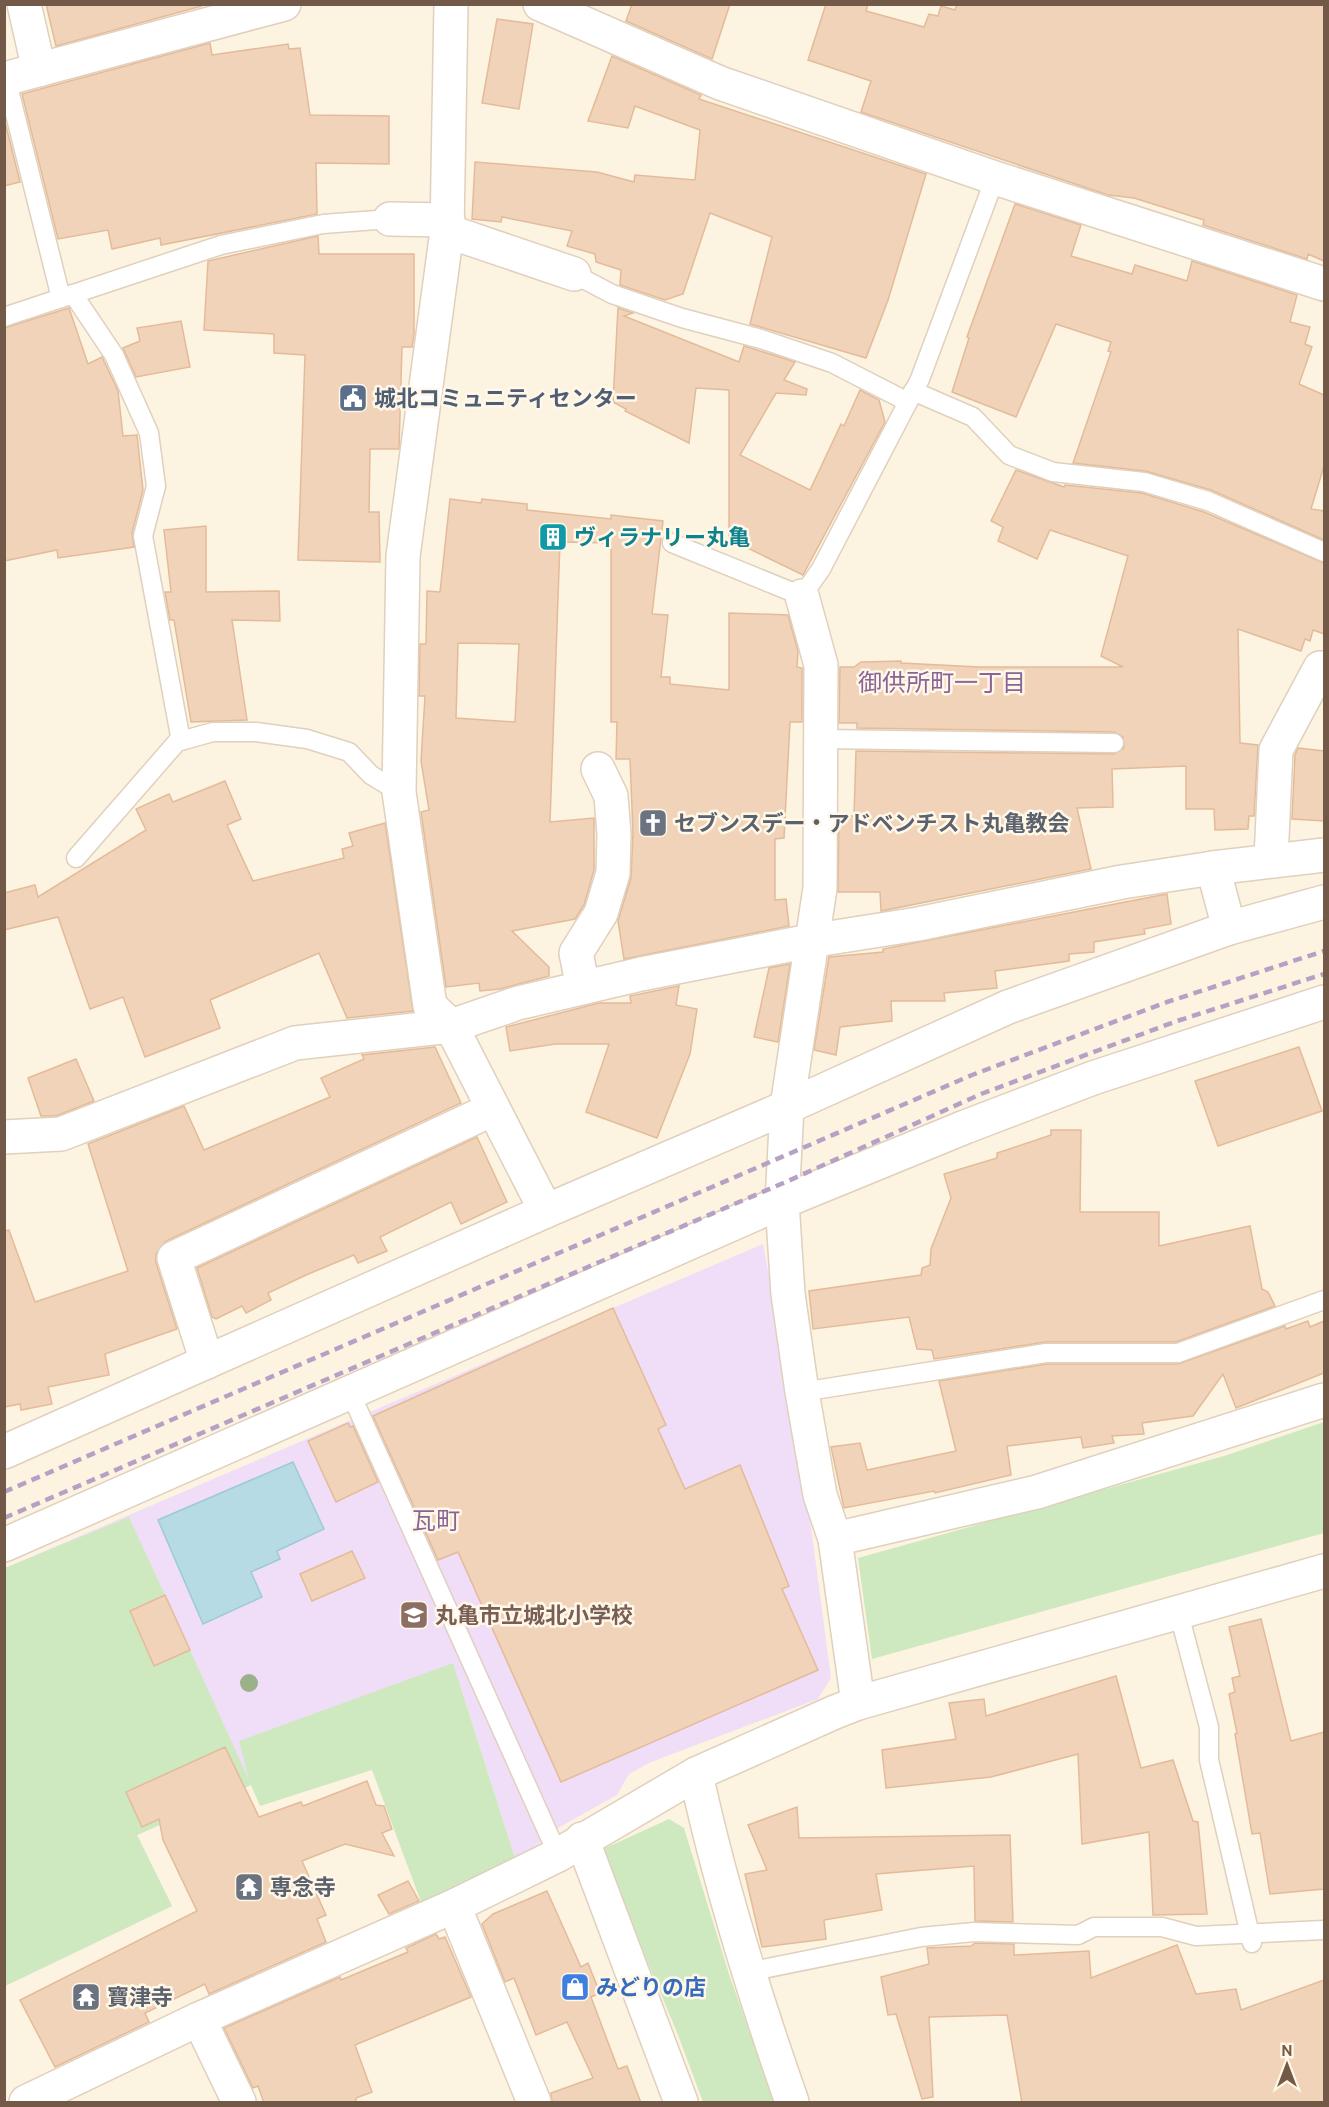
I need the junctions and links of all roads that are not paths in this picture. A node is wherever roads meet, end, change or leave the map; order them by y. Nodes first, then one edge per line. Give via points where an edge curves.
1 (24, 4) edge
2 (284, 4) edge
3 (451, 4) edge
4 (540, 4) edge
5 (39, 70) junction
6 (5, 79) edge
7 (995, 178) junction
8 (390, 219) joint
9 (448, 226) junction
10 (574, 274) joint
11 (1324, 284) edge
12 (67, 296) junction
13 (4, 317) edge
14 (910, 397) junction
15 (672, 543) dead end
16 (1324, 552) edge
17 (802, 596) junction
18 (1320, 668) dead end
19 (822, 740) junction
20 (181, 741) junction
21 (1114, 743) dead end
22 (598, 769) dead end
23 (399, 792) junction
24 (1324, 855) edge
25 (76, 858) dead end
26 (1271, 860) junction
27 (1213, 868) junction
28 (1324, 902) edge
29 (1229, 928) junction
30 (810, 941) junction
31 (583, 987) junction
32 (1324, 1002) edge
33 (451, 1026) junction
34 (787, 1107) junction
35 (493, 1109) junction
36 (4, 1137) edge
37 (782, 1202) junction
38 (546, 1211) junction
39 (1324, 1300) edge
40 (207, 1362) junction
41 (350, 1392) junction
42 (802, 1392) junction
43 (1324, 1400) edge
44 (4, 1452) edge
45 (835, 1539) junction
46 (4, 1545) edge
47 (1324, 1571) edge
48 (1179, 1614) junction
49 (858, 1703) junction
50 (696, 1774) junction
51 (570, 1847) junction
52 (454, 1906) junction
53 (1324, 1930) edge
54 (1251, 1938) junction
55 (748, 1972) junction
56 (199, 2019) junction
57 (26, 2103) edge
58 (239, 2103) edge
59 (534, 2103) edge
60 (681, 2103) edge
61 (792, 2103) edge

1 - 5 street
2 - 5 street
3 - 9 street
4 - 7 street via 720,84
5 - 6 street
6 - 12 lane
7 - 11 street
7 - 14 lane
8 - 9 street
8 - 12 lane via 323,224 221,245
9 - 10 street
9 - 23 street via 403,556
10 - 14 lane via 612,294 832,363
12 - 13 lane
12 - 20 lane via 114,355 149,434 156,486 143,536
14 - 16 lane via 973,417 1009,455 1053,472 1144,482 1208,501
14 - 17 lane via 821,569
15 - 17 lane
17 - 19 street via 821,665
18 - 26 street via 1276,750
19 - 21 lane
19 - 30 street via 819,888
20 - 23 lane via 213,732 256,732 307,739 349,752 371,775
20 - 25 lane
22 - 31 street via 611,796 613,873 601,914 576,953
23 - 33 street via 430,1006
24 - 26 street
26 - 27 street
27 - 29 street
27 - 30 street
28 - 29 street
29 - 34 street via 1008,1007
30 - 31 street
30 - 34 street
31 - 33 street via 518,1003
32 - 37 street via 1093,1078
33 - 35 street
33 - 36 street via 295,1044 61,1134
34 - 37 street
34 - 38 street
35 - 38 street
35 - 40 street via 174,1258
37 - 41 street
37 - 42 street via 788,1294
38 - 40 street
39 - 42 lane via 1178,1353 1046,1353
40 - 44 street
41 - 46 street
41 - 51 lane
42 - 45 street via 820,1495
43 - 45 street via 1037,1492
45 - 49 street
47 - 48 street
48 - 49 street
48 - 54 lane via 1209,1727 1209,1760
49 - 50 street
50 - 51 street
50 - 55 street via 712,1849
51 - 52 street
51 - 60 street
52 - 56 street
52 - 59 street
53 - 54 lane
54 - 55 lane via 1196,1936 1162,1926 1094,1927 1078,1935 974,1932 921,1937
55 - 61 street
56 - 57 street
56 - 58 street

